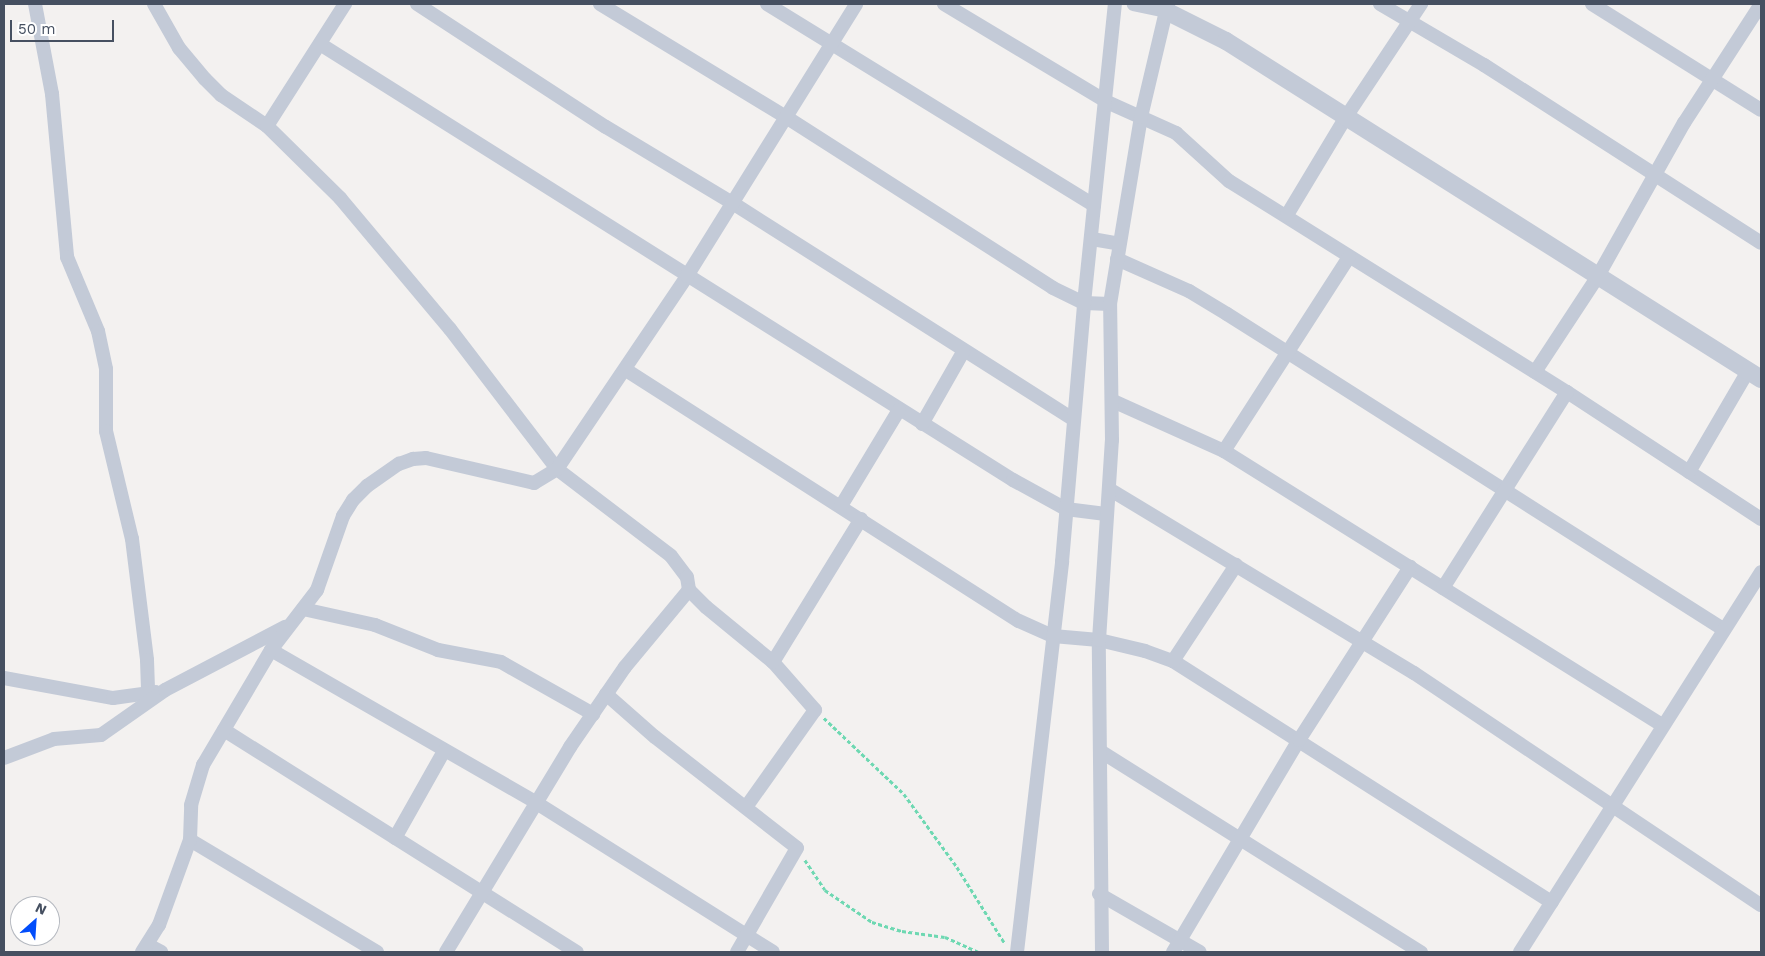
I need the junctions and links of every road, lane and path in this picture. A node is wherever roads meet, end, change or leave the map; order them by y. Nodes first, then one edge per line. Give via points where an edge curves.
1 (35, 4) edge
2 (154, 4) edge
3 (345, 4) edge
4 (417, 4) edge
5 (600, 4) edge
6 (767, 4) edge
7 (856, 4) edge
8 (944, 4) edge
9 (1115, 4) edge
10 (1134, 4) edge
11 (1380, 4) edge
12 (1421, 4) edge
13 (1592, 4) edge
14 (1760, 4) edge
15 (1166, 8) edge
16 (1410, 23) junction
17 (831, 43) junction
18 (320, 44) junction
19 (1712, 80) junction
20 (1107, 102) junction
21 (1761, 110) edge
22 (1346, 116) junction
23 (786, 117) junction
24 (1141, 117) junction
25 (267, 126) junction
26 (1653, 174) junction
27 (732, 202) junction
28 (1094, 205) junction
29 (1286, 215) junction
30 (1092, 238) junction
31 (1761, 243) edge
32 (1120, 244) junction
33 (1349, 256) junction
34 (1117, 259) junction
35 (687, 276) junction
36 (1598, 276) junction
37 (1084, 304) junction
38 (1110, 304) junction
39 (963, 352) junction
40 (1285, 353) junction
41 (626, 370) junction
42 (1535, 372) junction
43 (1755, 375) edge
44 (1568, 392) junction
45 (1113, 402) junction
46 (899, 410) junction
47 (1074, 420) junction
48 (922, 424) junction
49 (1224, 451) junction
50 (557, 469) junction
51 (1689, 472) junction
52 (1109, 489) junction
53 (1505, 491) junction
54 (841, 506) junction
55 (1066, 509) junction
56 (1106, 514) junction
57 (861, 519) junction
58 (1761, 520) edge
59 (1236, 565) junction
60 (1410, 567) junction
61 (1761, 572) edge
62 (1443, 588) junction
63 (689, 590) junction
64 (303, 609) junction
65 (286, 627) junction
66 (1723, 629) junction
67 (1053, 636) junction
68 (1099, 640) junction
69 (1361, 641) junction
70 (271, 650) junction
71 (1173, 661) junction
72 (773, 662) junction
73 (4, 678) edge
74 (165, 690) junction
75 (148, 694) junction
76 (606, 694) junction
77 (815, 710) junction
78 (593, 714) junction
79 (1662, 725) junction
80 (224, 730) junction
81 (1299, 740) junction
82 (444, 751) junction
83 (1100, 751) junction
84 (4, 758) edge
85 (534, 802) junction
86 (746, 807) junction
87 (1611, 807) junction
88 (395, 838) junction
89 (1242, 839) junction
90 (190, 840) junction
91 (797, 848) junction
92 (481, 893) junction
93 (1099, 894) junction
94 (1552, 902) junction
95 (1761, 905) edge
96 (747, 935) junction
97 (1177, 946) edge
98 (145, 949) edge
99 (1012, 949) edge
100 (161, 952) edge
101 (377, 952) edge
102 (446, 952) edge
103 (577, 952) edge
104 (737, 952) edge
105 (773, 952) edge
106 (978, 952) edge
107 (1102, 952) edge
108 (1200, 952) edge
109 (1421, 952) edge
110 (1520, 952) edge

1 - 75 street via 52,94 67,257 98,331 106,369 106,431 132,539
2 - 25 street via 179,48 204,79
3 - 18 street
4 - 27 street via 606,127
5 - 23 street
6 - 17 street
7 - 17 street
8 - 20 street
9 - 20 street
10 - 15 street
11 - 16 street
12 - 16 street
13 - 19 street
14 - 19 street
15 - 22 street via 1205,28
15 - 24 street
16 - 22 street
16 - 26 street via 1484,65
17 - 23 street
17 - 28 street
18 - 25 street
18 - 35 street
19 - 21 street
19 - 26 street
20 - 24 street
20 - 28 street
22 - 29 street
22 - 36 street
23 - 27 street
23 - 37 street via 1023,269
24 - 29 street via 1176,133 1229,181
24 - 32 street
25 - 50 street via 309,164 395,262
26 - 31 street
26 - 36 street
27 - 35 street
27 - 39 street
28 - 30 street
29 - 33 street
30 - 32 street
30 - 37 street
32 - 34 street
33 - 40 street
33 - 42 street
34 - 38 street
34 - 40 street via 1189,291
35 - 41 street
35 - 46 street
36 - 42 street
36 - 43 street
37 - 38 street
37 - 47 street
38 - 45 street
39 - 47 street
39 - 48 street
40 - 49 street
40 - 53 street
41 - 50 street
41 - 54 street
42 - 44 street
43 - 51 street
44 - 51 street
44 - 53 street
45 - 49 street
45 - 52 street
46 - 48 street
46 - 54 street
47 - 55 street
48 - 55 street
49 - 60 street
50 - 63 street via 671,556 687,577
50 - 64 street via 534,483 426,458 399,464 353,500 343,516 325,572
51 - 58 street
52 - 56 street
52 - 59 street
53 - 62 street
53 - 66 street
54 - 57 street
55 - 56 street
55 - 67 street
56 - 68 street
57 - 67 street via 987,601
57 - 72 street
59 - 69 street
59 - 71 street
60 - 62 street
60 - 69 street
61 - 66 street
62 - 79 street
63 - 72 street
63 - 76 street
64 - 65 street
64 - 78 street via 375,625 438,650 500,662
65 - 70 street
65 - 74 street
66 - 79 street
67 - 68 street
67 - 99 street
68 - 71 street
68 - 83 street
69 - 81 street
69 - 87 street
70 - 80 street
70 - 82 street
71 - 81 street
72 - 77 street
73 - 75 street via 113,698
74 - 75 street
74 - 84 street via 101,735 54,739
76 - 78 street
76 - 86 street via 655,737
77 - 86 street
77 - 99 path via 904,794
78 - 85 street
79 - 87 street
80 - 88 street
80 - 90 street via 203,765 196,786
81 - 89 street
81 - 94 street
82 - 85 street
82 - 88 street
83 - 89 street
83 - 93 street
85 - 92 street
85 - 96 street via 613,855
86 - 91 street
87 - 94 street
87 - 95 street
88 - 92 street
89 - 97 street
89 - 109 street
90 - 98 street via 159,925
90 - 101 street
91 - 96 street
91 - 106 path via 825,890 872,922 902,931 945,937
92 - 102 street
92 - 103 street
93 - 97 street
93 - 107 street
94 - 110 street
96 - 104 street
96 - 105 street
97 - 108 street
98 - 100 street

